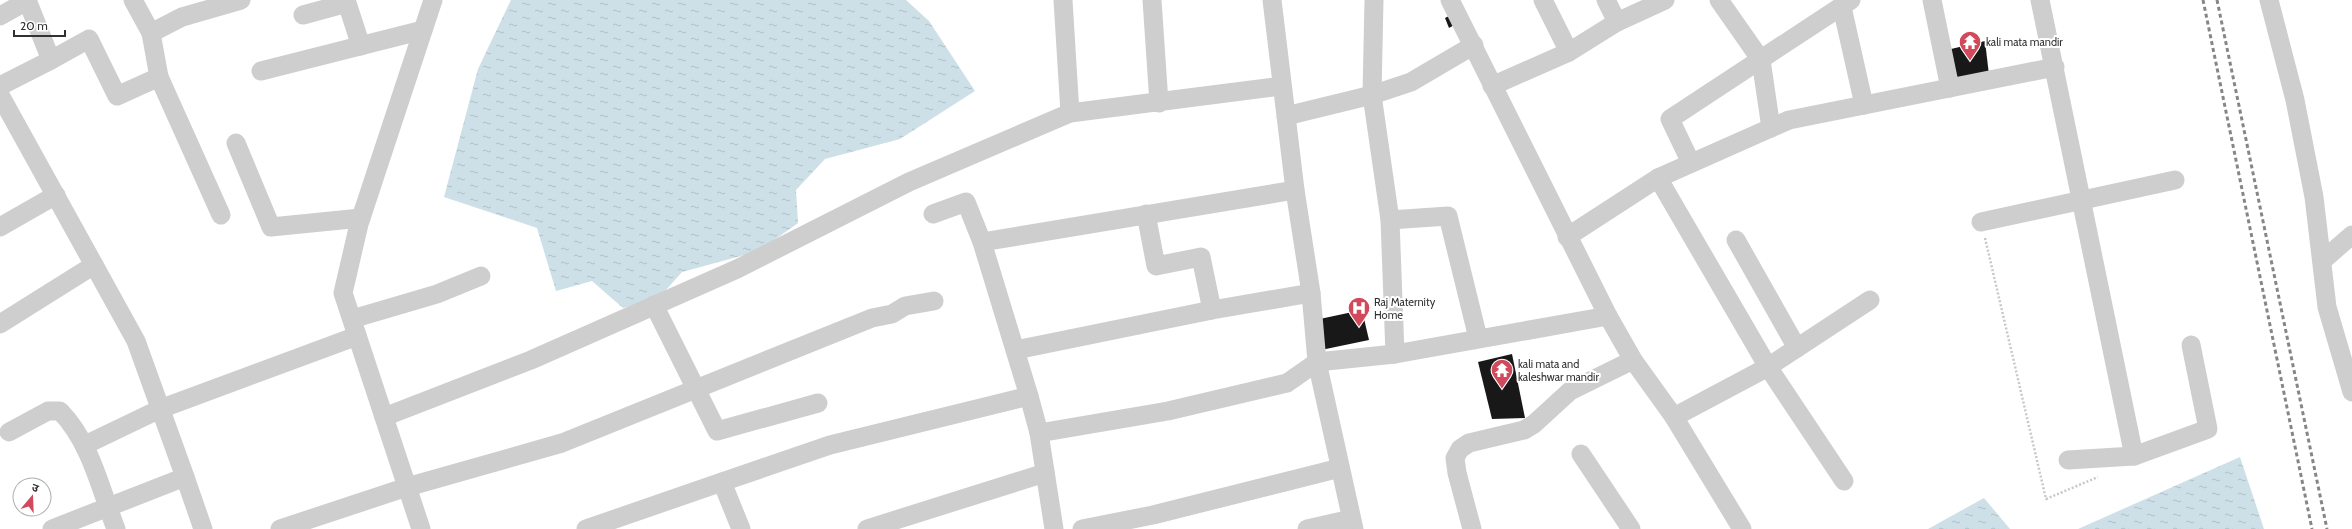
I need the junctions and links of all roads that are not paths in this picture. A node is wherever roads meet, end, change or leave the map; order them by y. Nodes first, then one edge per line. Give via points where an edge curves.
1 (133, 0) edge
2 (241, 0) edge
3 (434, 0) edge
4 (1063, 0) edge
5 (1152, 0) edge
6 (1272, 0) edge
7 (1374, 0) edge
8 (1450, 0) edge
9 (1543, 0) edge
10 (1606, 0) edge
11 (1665, 0) edge
12 (1719, 0) edge
13 (1932, 0) edge
14 (2040, 0) edge
15 (2269, 0) edge
16 (27, 1) edge
17 (1847, 3) edge
18 (199, 5) edge
19 (303, 15) dead end
20 (0, 16) edge
21 (1618, 22) junction
22 (424, 30) junction
23 (151, 32) junction
24 (1474, 45) junction
25 (361, 46) junction
26 (1569, 52) junction
27 (51, 60) junction
28 (1761, 60) junction
29 (2055, 68) junction
30 (261, 71) dead end
31 (159, 77) junction
32 (0, 86) edge
33 (1282, 86) junction
34 (1492, 86) junction
35 (1950, 88) junction
36 (0, 95) edge
37 (1372, 95) junction
38 (1159, 103) junction
39 (1864, 105) junction
40 (1070, 113) junction
41 (1286, 116) junction
42 (1771, 128) junction
43 (236, 143) dead end
44 (1692, 163) junction
45 (1658, 178) junction
46 (2175, 180) dead end
47 (1295, 190) junction
48 (56, 195) junction
49 (2082, 200) junction
50 (932, 214) dead end
51 (1146, 214) junction
52 (221, 215) dead end
53 (361, 218) junction
54 (1390, 220) junction
55 (1981, 222) road end
56 (0, 227) edge
57 (2352, 235) edge
58 (1567, 238) junction
59 (1736, 240) dead end
60 (982, 242) junction
61 (2322, 261) junction
62 (94, 265) junction
63 (481, 276) dead end
64 (1311, 293) junction
65 (1870, 300) dead end
66 (934, 301) dead end
67 (654, 305) junction
68 (1212, 310) junction
69 (1608, 316) junction
70 (0, 324) edge
71 (354, 328) junction
72 (1478, 338) junction
73 (2191, 345) dead end
74 (1797, 348) junction
75 (1016, 350) junction
76 (1395, 354) junction
77 (1633, 360) junction
78 (1317, 362) junction
79 (1768, 367) junction
80 (696, 389) junction
81 (2352, 392) edge
82 (1028, 396) junction
83 (818, 403) dead end
84 (160, 409) junction
85 (384, 417) junction
86 (1674, 417) junction
87 (3, 429) edge
88 (1039, 433) junction
89 (86, 445) junction
90 (1581, 454) dead end
91 (2134, 456) junction
92 (2068, 460) dead end
93 (1340, 468) junction
94 (1045, 473) junction
95 (185, 477) junction
96 (1844, 481) dead end
97 (722, 482) junction
98 (407, 487) junction
99 (107, 507) junction
100 (1352, 524) edge
101 (1625, 527) edge
102 (52, 529) edge
103 (116, 529) edge
104 (203, 529) edge
105 (280, 529) edge
106 (421, 529) edge
107 (588, 529) edge
108 (741, 529) edge
109 (867, 529) edge
110 (1054, 529) edge
111 (1082, 529) edge
112 (1307, 529) edge
113 (1472, 529) edge
114 (1742, 529) edge

1 - 23 street
2 - 18 street
3 - 22 street
4 - 40 street
5 - 38 street
6 - 33 street
7 - 37 street
8 - 24 street
9 - 26 street
10 - 21 street
11 - 21 street
12 - 28 street
13 - 35 street
14 - 29 street
15 - 61 street via 2295,100 2314,197
16 - 20 street
16 - 27 street
17 - 28 street
17 - 39 street
18 - 23 street via 182,17
19 - 25 street via 347,3
21 - 26 street
22 - 25 street
22 - 53 street
23 - 31 street
24 - 34 street
24 - 37 street via 1411,82
25 - 30 street
26 - 34 street
27 - 31 street via 89,39 117,96
27 - 32 street
28 - 42 street
28 - 44 street via 1670,119
29 - 35 street
29 - 49 street
31 - 52 street
33 - 38 street
33 - 41 street
34 - 58 street
35 - 39 street
36 - 48 street
37 - 41 street
37 - 54 street
38 - 40 street
39 - 42 street via 1789,120
40 - 67 street via 909,182 737,269
41 - 47 street
42 - 44 street
43 - 53 street via 272,227
44 - 45 street
45 - 58 street
45 - 79 street
46 - 49 street
47 - 51 street
47 - 64 street
48 - 56 street
48 - 62 street
49 - 55 street
49 - 91 street
50 - 60 street via 966,202
51 - 60 street
51 - 68 street via 1156,266 1201,257
53 - 71 street via 343,294
54 - 72 street via 1448,216
54 - 76 street
57 - 61 street
58 - 69 street
59 - 74 street
60 - 75 street
61 - 81 street via 2327,307
62 - 70 street
62 - 84 street via 136,341
63 - 71 street
64 - 68 street
64 - 78 street
65 - 74 street
66 - 80 street via 905,306 892,314 872,318
67 - 80 street
67 - 85 street via 531,360
68 - 75 street
69 - 72 street
69 - 77 street
71 - 84 street
71 - 85 street
72 - 76 street
73 - 91 street via 2208,429
74 - 79 street
75 - 82 street
76 - 78 street
77 - 86 street
77 - 113 street via 1570,392 1524,430 1469,443 1460,449 1455,458 1457,473
78 - 88 street via 1287,383 1168,411
78 - 93 street
79 - 86 street
79 - 96 street
80 - 83 street via 717,431
80 - 98 street via 562,443
82 - 88 street
82 - 97 street via 830,445
84 - 89 street
84 - 95 street
85 - 98 street
86 - 114 street
87 - 89 street via 48,411 60,411 72,423
88 - 94 street
89 - 99 street
90 - 101 street
91 - 92 street
93 - 100 street
93 - 111 street via 1153,515
94 - 109 street
94 - 110 street
95 - 99 street
95 - 104 street
97 - 107 street
97 - 108 street
98 - 105 street
98 - 106 street
99 - 102 street
99 - 103 street
100 - 112 street

